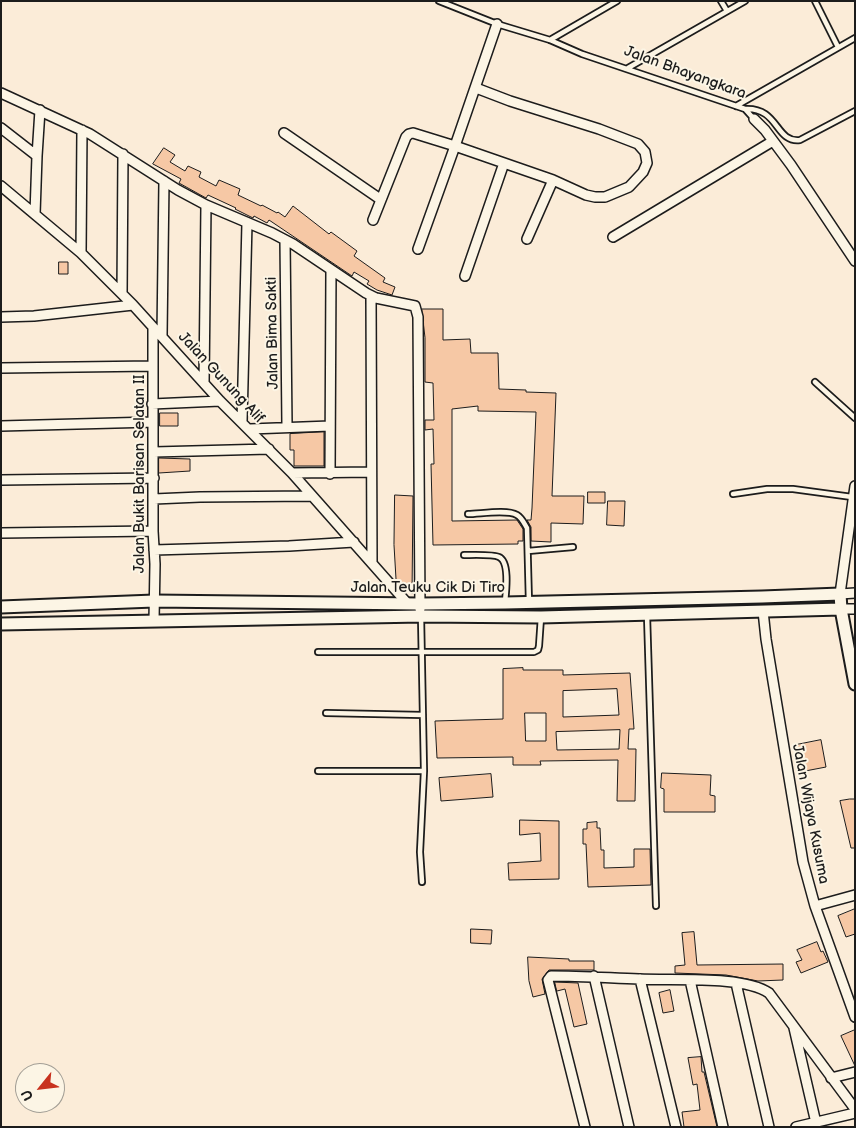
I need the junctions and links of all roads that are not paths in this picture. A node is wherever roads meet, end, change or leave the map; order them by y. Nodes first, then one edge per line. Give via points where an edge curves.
1 (439, 1) edge
2 (617, 1) edge
3 (721, 1) edge
4 (745, 1) edge
5 (815, 1) edge
6 (727, 11) junction
7 (497, 24) junction
8 (855, 38) edge
9 (550, 40) junction
10 (838, 47) junction
11 (628, 68) junction
12 (476, 88) junction
13 (1, 93) edge
14 (736, 106) junction
15 (745, 109) junction
16 (40, 110) junction
17 (855, 111) edge
18 (754, 119) joint
19 (1, 128) edge
20 (82, 130) junction
21 (284, 133) dead end
22 (773, 141) junction
23 (455, 146) junction
24 (123, 154) junction
25 (36, 156) junction
26 (504, 163) junction
27 (553, 180) junction
28 (164, 181) junction
29 (1, 186) edge
30 (380, 199) junction
31 (206, 206) junction
32 (35, 214) junction
33 (373, 220) dead end
34 (247, 223) junction
35 (613, 237) dead end
36 (527, 239) dead end
37 (285, 240) junction
38 (851, 246) edge
39 (418, 249) dead end
40 (81, 253) junction
41 (855, 261) edge
42 (330, 270) junction
43 (464, 276) dead end
44 (122, 294) junction
45 (372, 296) junction
46 (133, 305) junction
47 (1, 317) edge
48 (153, 327) junction
49 (162, 335) junction
50 (153, 366) junction
51 (1, 368) edge
52 (204, 382) junction
53 (815, 382) dead end
54 (220, 401) junction
55 (152, 404) junction
56 (855, 418) edge
57 (242, 421) junction
58 (153, 422) junction
59 (1, 426) edge
60 (287, 426) junction
61 (330, 426) junction
62 (250, 428) junction
63 (268, 449) junction
64 (154, 452) junction
65 (371, 472) junction
66 (292, 473) junction
67 (330, 474) junction
68 (154, 478) junction
69 (1, 480) edge
70 (855, 486) edge
71 (733, 494) dead end
72 (312, 496) junction
73 (852, 497) junction
74 (154, 499) junction
75 (468, 514) dead end
76 (152, 531) junction
77 (1, 533) edge
78 (354, 542) junction
79 (573, 547) dead end
80 (154, 550) junction
81 (528, 550) junction
82 (464, 555) dead end
83 (372, 563) junction
84 (855, 593) edge
85 (840, 594) junction
86 (707, 599) junction
87 (154, 601) junction
88 (407, 603) junction
89 (505, 603) junction
90 (530, 603) junction
91 (420, 604) junction
92 (1, 607) edge
93 (841, 609) junction
94 (855, 609) edge
95 (763, 611) junction
96 (708, 613) junction
97 (647, 615) junction
98 (421, 616) junction
99 (541, 617) junction
100 (154, 620) junction
101 (1, 624) edge
102 (422, 651) junction
103 (318, 652) dead end
104 (855, 684) edge
105 (326, 713) dead end
106 (423, 715) junction
107 (318, 771) dead end
108 (424, 771) junction
109 (422, 882) dead end
110 (855, 895) edge
111 (656, 906) dead end
112 (815, 906) junction
113 (594, 976) junction
114 (640, 979) junction
115 (690, 980) junction
116 (736, 983) junction
117 (855, 1017) edge
118 (793, 1024) junction
119 (855, 1072) edge
120 (831, 1078) junction
121 (855, 1109) edge
122 (855, 1113) edge
123 (816, 1123) junction
124 (585, 1127) edge
125 (629, 1127) edge
126 (676, 1127) edge
127 (722, 1127) edge
128 (769, 1127) edge
129 (796, 1127) edge

1 - 7 lane, Jalan Bhayangkara
2 - 9 lane
3 - 6 lane
4 - 6 lane
5 - 10 lane
6 - 11 lane
7 - 9 lane, Jalan Bhayangkara
7 - 12 street
8 - 10 lane
9 - 11 lane, Jalan Bhayangkara
10 - 14 lane
11 - 14 lane, Jalan Bhayangkara
12 - 23 street
12 - 27 street via 600,129 638,144 645,152 647,162 643,172 629,187 605,197 586,195
13 - 16 street
14 - 15 lane, Jalan Bhayangkara
15 - 17 lane via 763,111 793,141
15 - 18 lane, Jalan Bhayangkara
16 - 20 street
16 - 25 street
18 - 22 street, Jalan Bhayangkara
19 - 25 street
20 - 24 street
20 - 40 street
21 - 30 street
22 - 35 street
22 - 38 street, Jalan Bhayangkara
23 - 26 street
23 - 30 street via 409,134
23 - 39 street
24 - 28 street
24 - 44 street
25 - 32 street
26 - 27 street
26 - 43 street
27 - 36 street
28 - 31 street
28 - 49 street
29 - 32 street, Jalan Gunung Alif
30 - 33 street
31 - 34 street
31 - 52 street
32 - 40 street, Jalan Gunung Alif
34 - 37 street
34 - 57 street
37 - 42 street
37 - 60 street, Jalan Bima Sakti
38 - 41 street, Jalan Bhayangkara
40 - 44 street, Jalan Gunung Alif
42 - 45 street
42 - 61 street
44 - 46 street, Jalan Gunung Alif
45 - 65 street
45 - 91 street via 415,306 418,316
46 - 47 street
46 - 48 street, Jalan Gunung Alif
48 - 49 street, Jalan Gunung Alif
48 - 50 street, Jalan Bukit Barisan Selatan II
49 - 52 street, Jalan Gunung Alif
50 - 51 street
50 - 55 street, Jalan Bukit Barisan Selatan II
52 - 54 street, Jalan Gunung Alif
53 - 56 lane
54 - 55 street
54 - 57 street, Jalan Gunung Alif
55 - 58 street, Jalan Bukit Barisan Selatan II
57 - 62 street, Jalan Gunung Alif
58 - 59 street
58 - 64 street, Jalan Bukit Barisan Selatan II
60 - 61 street
60 - 62 street
61 - 67 street
62 - 63 street, Jalan Gunung Alif
63 - 64 street
63 - 66 street, Jalan Gunung Alif
64 - 68 street, Jalan Bukit Barisan Selatan II
65 - 67 street
65 - 83 street
66 - 67 street
66 - 72 street, Jalan Gunung Alif
68 - 69 street
68 - 74 street, Jalan Bukit Barisan Selatan II
70 - 73 street
71 - 73 lane via 793,489
72 - 74 street
72 - 78 street, Jalan Gunung Alif
73 - 85 street
74 - 76 street, Jalan Bukit Barisan Selatan II
75 - 81 lane via 518,515 527,528
76 - 77 street
76 - 80 street, Jalan Bukit Barisan Selatan II
78 - 80 street
78 - 83 street, Jalan Gunung Alif
79 - 81 lane
80 - 87 street, Jalan Bukit Barisan Selatan II
81 - 90 lane
82 - 89 lane via 499,556 504,560
83 - 88 street, Jalan Gunung Alif
84 - 85 street, Jalan Teuku Cik Di Tiro
85 - 86 street, Jalan Teuku Cik Di Tiro
85 - 93 street
86 - 90 street, Jalan Teuku Cik Di Tiro
86 - 96 street
87 - 88 street, Jalan Teuku Cik Di Tiro
87 - 92 street, Jalan Teuku Cik Di Tiro
87 - 100 street, Jalan Bukit Barisan Selatan II
88 - 91 street, Jalan Teuku Cik Di Tiro
89 - 90 street, Jalan Teuku Cik Di Tiro
89 - 91 street, Jalan Teuku Cik Di Tiro
91 - 98 street
93 - 94 street, Jalan Teuku Cik Di Tiro
93 - 95 street, Jalan Teuku Cik Di Tiro
93 - 104 street
95 - 96 street, Jalan Teuku Cik Di Tiro
95 - 112 street, Jalan Wijaya Kusuma via 801,853
96 - 97 street, Jalan Teuku Cik Di Tiro
97 - 99 street, Jalan Teuku Cik Di Tiro
97 - 111 lane
98 - 99 street, Jalan Teuku Cik Di Tiro
98 - 100 street, Jalan Teuku Cik Di Tiro
98 - 102 lane
99 - 102 lane via 539,646 534,652
100 - 101 street, Jalan Teuku Cik Di Tiro
102 - 103 lane
102 - 106 lane
105 - 106 lane
106 - 108 lane
107 - 108 lane
108 - 109 lane via 420,852
110 - 112 street
112 - 117 street, Jalan Wijaya Kusuma
113 - 114 street
113 - 124 street via 548,978
113 - 125 street
114 - 115 street
114 - 126 street
115 - 116 street
115 - 127 street
116 - 118 street via 753,985 769,992
116 - 128 street
118 - 120 street
118 - 123 street
119 - 120 street
120 - 121 street
122 - 123 street
123 - 129 street

